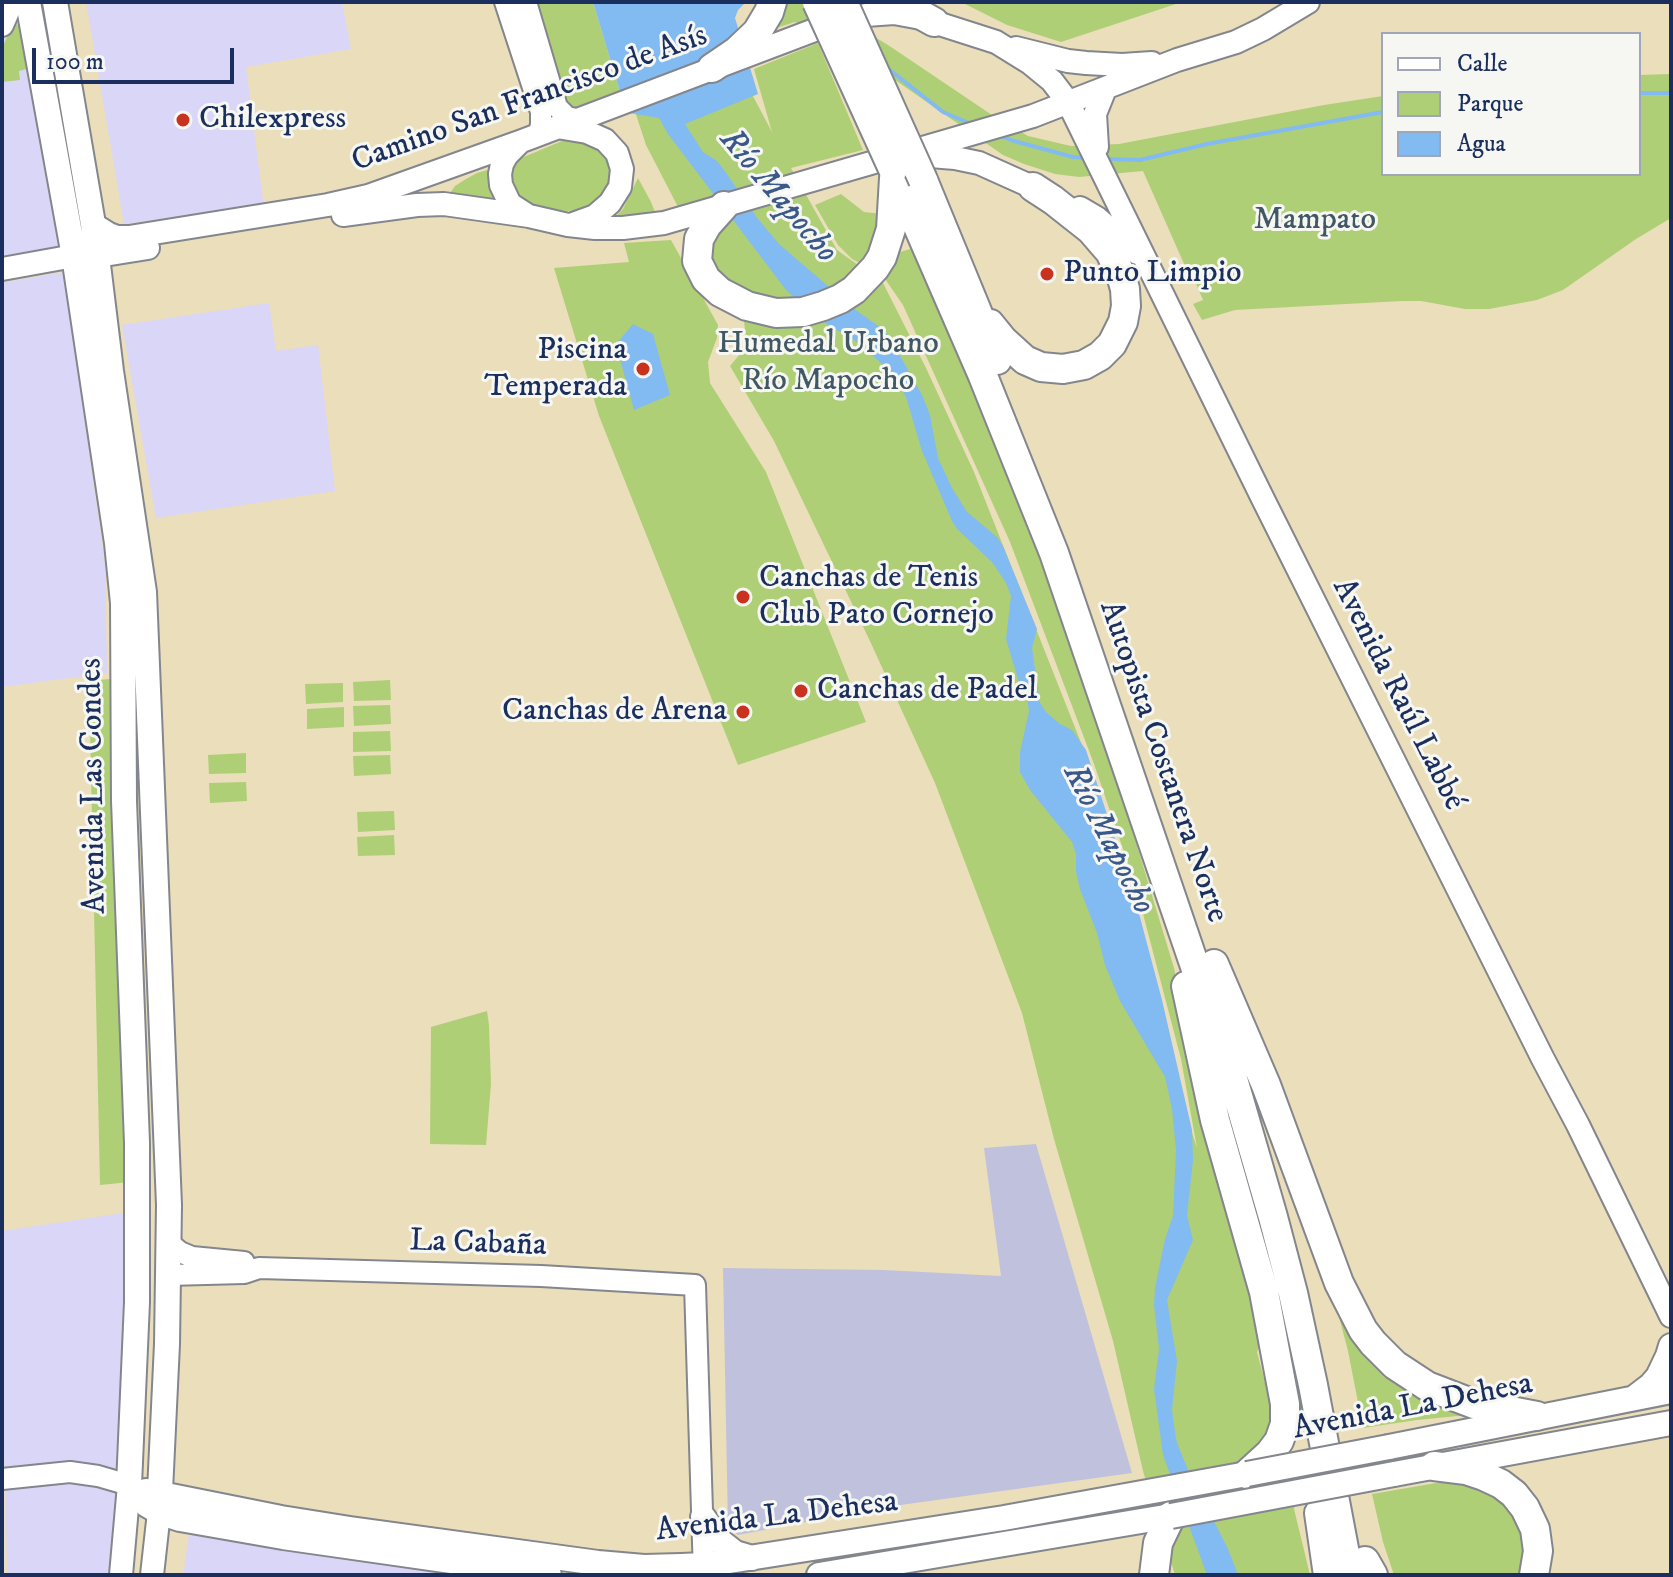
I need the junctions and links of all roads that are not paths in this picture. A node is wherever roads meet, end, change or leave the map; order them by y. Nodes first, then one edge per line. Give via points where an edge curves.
1 (12, 2) edge
2 (28, 2) edge
3 (55, 2) edge
4 (505, 2) edge
5 (526, 2) edge
6 (772, 2) edge
7 (817, 2) edge
8 (898, 2) edge
9 (1308, 2) edge
10 (854, 8) edge
11 (934, 22) junction
12 (2, 25) edge
13 (996, 42) junction
14 (1177, 60) junction
15 (712, 68) junction
16 (1105, 89) junction
17 (1068, 102) junction
18 (549, 130) junction
19 (1089, 132) junction
20 (459, 164) junction
21 (905, 174) junction
22 (1033, 187) junction
23 (444, 204) junction
24 (724, 206) junction
25 (529, 216) junction
26 (93, 224) junction
27 (568, 225) junction
28 (86, 256) junction
29 (1147, 262) junction
30 (2, 269) edge
31 (972, 296) junction
32 (125, 825) junction
33 (155, 851) junction
34 (1158, 856) junction
35 (1214, 964) junction
36 (137, 1227) junction
37 (169, 1243) junction
38 (259, 1268) junction
39 (168, 1275) junction
40 (1293, 1293) junction
41 (1671, 1316) edge
42 (1671, 1346) edge
43 (1671, 1391) edge
44 (1634, 1398) junction
45 (1537, 1416) junction
46 (1671, 1423) edge
47 (1306, 1426) junction
48 (1639, 1429) junction
49 (1671, 1441) edge
50 (1434, 1466) junction
51 (1247, 1474) junction
52 (2, 1479) edge
53 (129, 1485) junction
54 (160, 1504) junction
55 (1171, 1516) junction
56 (703, 1517) junction
57 (124, 1536) junction
58 (752, 1558) junction
59 (153, 1565) edge
60 (704, 1570) edge
61 (1364, 1571) edge
62 (121, 1575) edge
63 (549, 1575) edge
64 (819, 1575) edge
65 (1154, 1575) edge
66 (1315, 1575) edge
67 (1328, 1575) edge
68 (1534, 1575) edge

1 - 12 main road
2 - 28 main road, Avenida Las Condes
3 - 26 main road, Avenida Las Condes
4 - 18 street via 541,124
5 - 18 street via 557,107 567,117
6 - 15 highway via 757,32
7 - 21 highway, Autopista Costanera Norte, bridge
8 - 11 highway
9 - 14 main road via 1250,36
10 - 11 main road, Camino San Francisco de Asís
10 - 15 main road, Camino San Francisco de Asís, bridge via 833,23
10 - 21 highway, Autopista Costanera Norte, bridge
11 - 13 main road, Camino San Francisco de Asís
13 - 14 main road via 1086,63
13 - 17 main road, Camino San Francisco de Asís via 1052,81
14 - 16 main road
15 - 18 main road, Camino San Francisco de Asís
16 - 17 main road
16 - 19 main road
17 - 19 main road, Avenida Raúl Labbé
17 - 21 main road, Camino San Francisco de Asís via 938,144
18 - 20 main road, Camino San Francisco de Asís
18 - 25 main road via 507,155 502,164 501,185 510,204
18 - 27 main road via 601,138 617,153 622,169 620,187 603,210
19 - 29 main road, Avenida Raúl Labbé
20 - 23 main road via 447,179
20 - 26 main road, Camino San Francisco de Asís via 328,205 129,237 117,237
21 - 22 main road via 942,156 989,167
21 - 24 main road, Camino San Francisco de Asís via 815,180
21 - 24 highway via 875,268 854,290 803,312 747,306 706,279 697,261 699,239
21 - 31 highway, Autopista Costanera Norte
21 - 34 highway, Autopista Costanera Norte via 1072,603
22 - 29 main road via 1097,218
22 - 31 highway via 1091,230 1115,261 1126,297 1116,337 1084,365 1041,367 1012,350
23 - 25 main road, Camino San Francisco de Asís
23 - 28 main road, Camino San Francisco de Asís via 373,210
24 - 27 main road, Camino San Francisco de Asís via 650,225
25 - 27 main road, Camino San Francisco de Asís
26 - 28 main road, Avenida Las Condes
28 - 30 main road, Camino San Francisco de Asís
28 - 32 main road, Avenida Las Condes via 121,573
28 - 33 main road, Avenida Las Condes via 111,371 144,592
29 - 41 main road, Avenida Raúl Labbé
31 - 35 highway, Autopista Costanera Norte via 1083,585
32 - 33 main road via 146,832
32 - 36 main road, Avenida Las Condes
33 - 37 main road, Avenida Las Condes
34 - 40 highway, Autopista Costanera Norte via 1231,1072
34 - 51 highway via 1215,1120 1255,1260 1285,1404 1279,1441
35 - 45 highway via 1266,1085 1339,1283 1363,1330 1383,1355 1427,1386 1474,1404
35 - 61 highway, Autopista Costanera Norte via 1295,1232
36 - 39 main road via 147,1261
36 - 53 main road, Avenida Las Condes
37 - 38 street, La Cabaña via 192,1257
37 - 39 main road, Avenida Las Condes
38 - 39 street, La Cabaña
38 - 56 street, La Cabaña via 695,1285
39 - 54 main road, Avenida Las Condes
40 - 47 highway
40 - 61 highway, Autopista Costanera Norte
42 - 44 main road via 1658,1377
43 - 44 main road, Avenida La Dehesa
44 - 45 main road, Avenida La Dehesa
45 - 51 main road, Avenida La Dehesa, bridge
46 - 48 main road, Avenida La Dehesa
47 - 66 highway
47 - 67 highway
48 - 49 main road
48 - 50 main road, Avenida La Dehesa
50 - 55 main road, Avenida La Dehesa, bridge
50 - 68 highway via 1476,1473 1514,1494 1535,1529
51 - 58 main road, Avenida La Dehesa
52 - 53 street via 70,1472
53 - 54 main road via 142,1501
53 - 57 main road, Avenida Las Condes
54 - 59 main road, Avenida Las Condes
54 - 60 main road, Avenida La Dehesa via 598,1563
54 - 63 main road via 180,1519
55 - 64 main road, Avenida La Dehesa
55 - 65 highway via 1158,1543
56 - 58 main road via 721,1542
56 - 60 street
57 - 59 main road via 146,1543
57 - 62 main road, Avenida Las Condes
58 - 60 main road, Avenida La Dehesa

